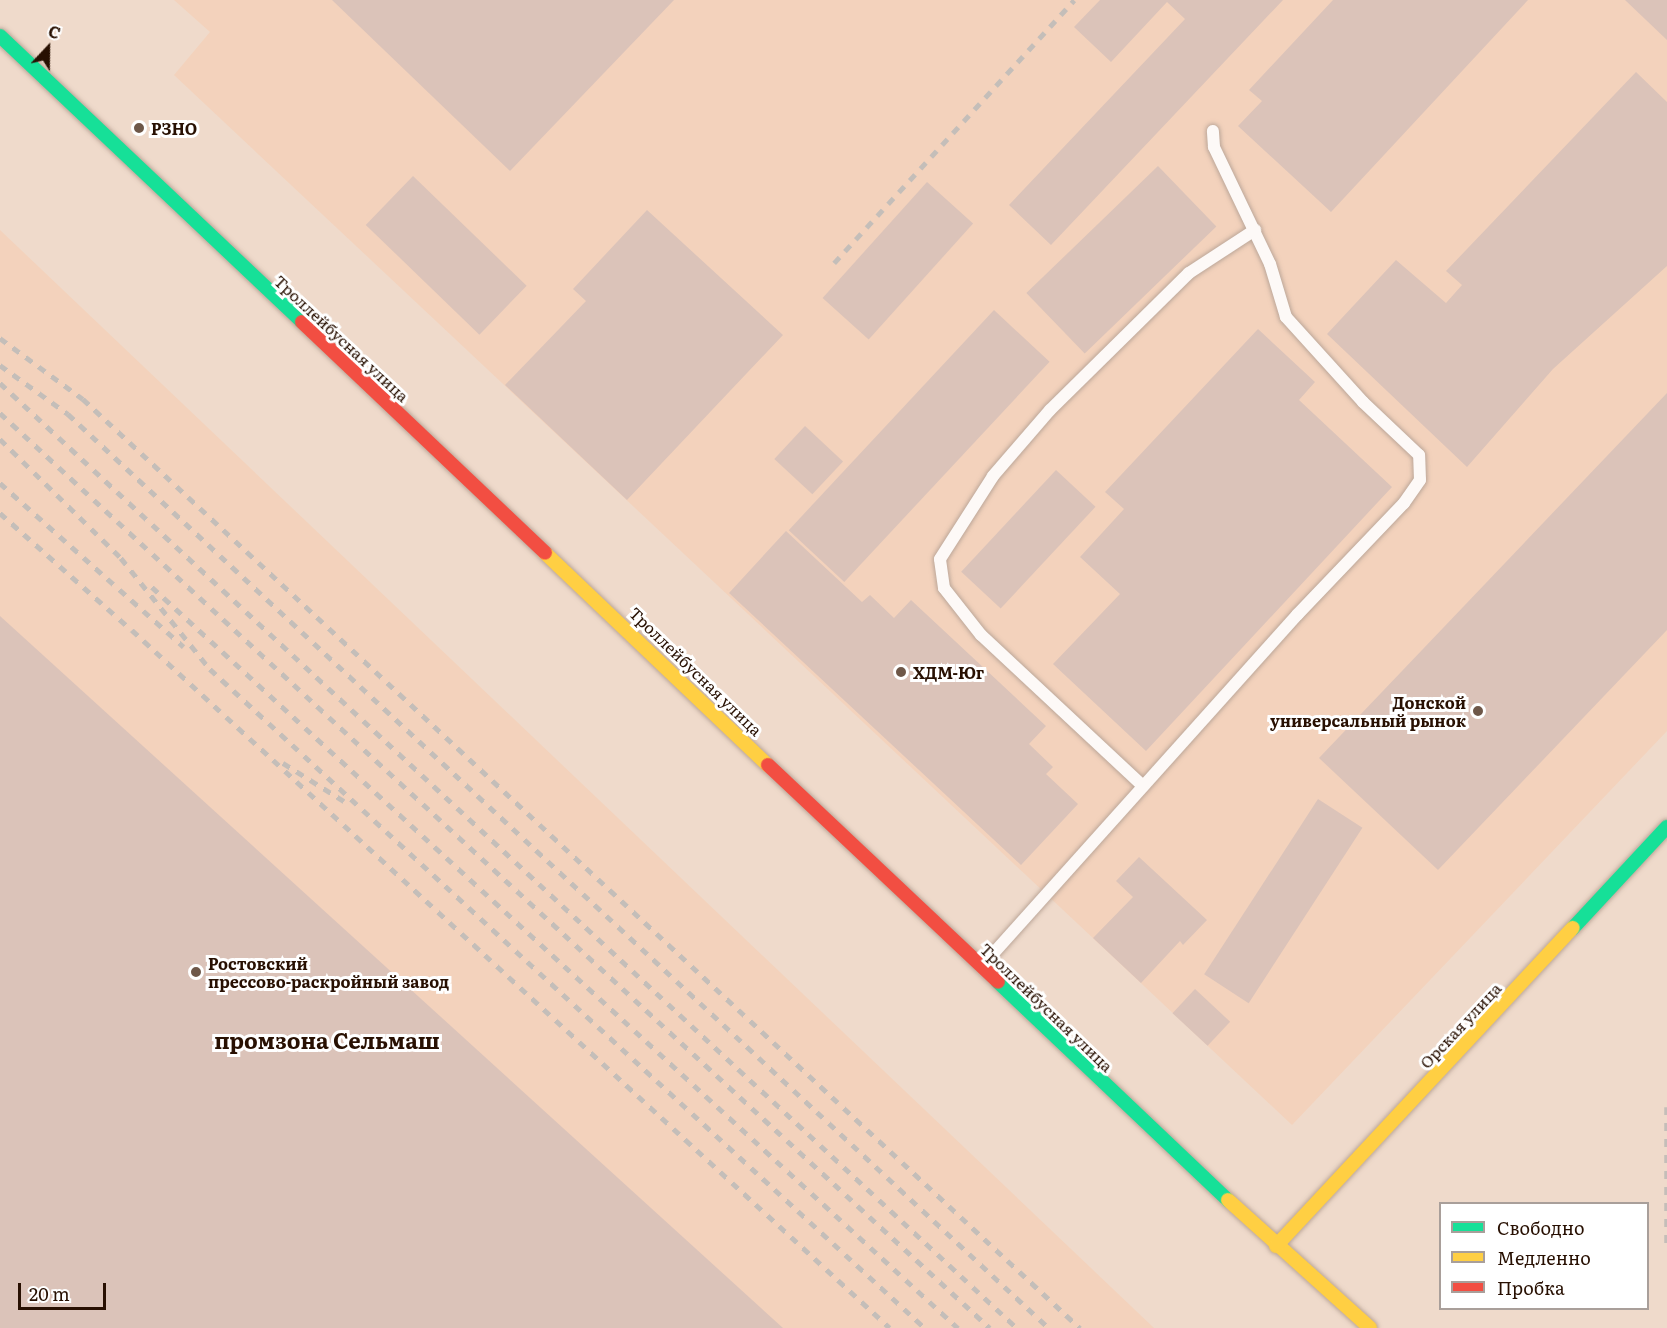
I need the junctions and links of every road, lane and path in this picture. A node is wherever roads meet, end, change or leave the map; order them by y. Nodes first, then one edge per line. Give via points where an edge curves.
1 (0, 36) edge
2 (1213, 131) dead end
3 (1255, 230) junction
4 (1143, 786) junction
5 (1667, 827) edge
6 (981, 967) junction
7 (1276, 1246) junction
8 (1370, 1328) edge

1 - 6 main road, Троллейбусная улица
2 - 3 lane via 1214,147
3 - 4 lane via 1286,317 1363,402 1419,455 1420,480 1404,503
3 - 4 lane via 1189,273 1050,410 993,476 940,559 944,588 981,635
4 - 6 lane
5 - 7 main road, Орская улица
6 - 7 main road, Троллейбусная улица
7 - 8 main road, Троллейбусная улица

